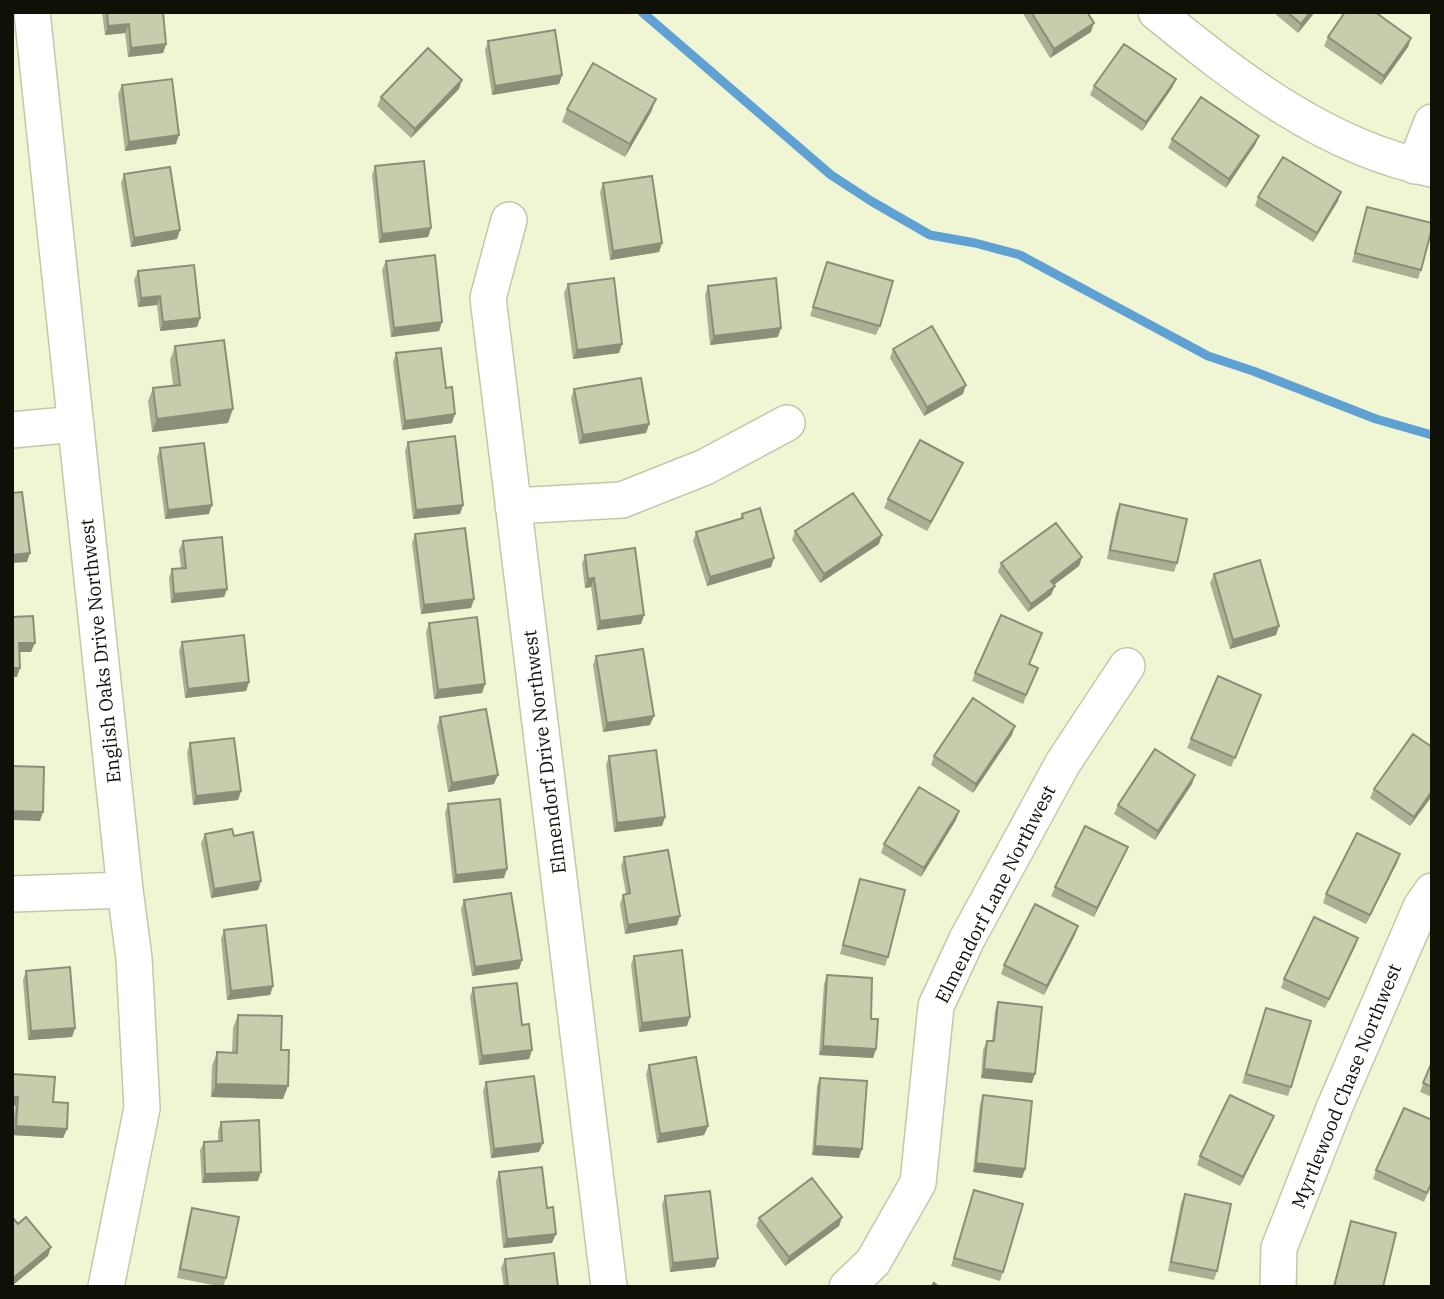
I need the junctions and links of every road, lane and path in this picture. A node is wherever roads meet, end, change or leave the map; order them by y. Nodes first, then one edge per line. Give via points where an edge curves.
1 (32, 12) edge
2 (1156, 12) edge
3 (1432, 122) edge
4 (1424, 167) edge
5 (509, 220) dead end
6 (788, 423) dead end
7 (76, 424) junction
8 (12, 430) edge
9 (513, 506) junction
10 (1127, 667) dead end
11 (125, 890) junction
12 (1432, 891) edge
13 (12, 894) edge
14 (106, 1287) edge
15 (609, 1287) edge
16 (847, 1287) edge
17 (1278, 1287) edge

1 - 7 street, English Oaks Drive Northwest
2 - 4 street via 1278,104 1338,138
3 - 4 street
5 - 9 street, Elmendorf Drive Northwest via 488,298
6 - 9 street via 705,467 622,500
7 - 8 street
7 - 11 street, English Oaks Drive Northwest
9 - 15 street, Elmendorf Drive Northwest
10 - 16 street, Elmendorf Lane Northwest via 1063,763 967,939 936,1006 918,1184 873,1262
11 - 13 street
11 - 14 street, English Oaks Drive Northwest via 134,958 142,1108
12 - 17 street, Myrtlewood Chase Northwest via 1421,907 1279,1248

